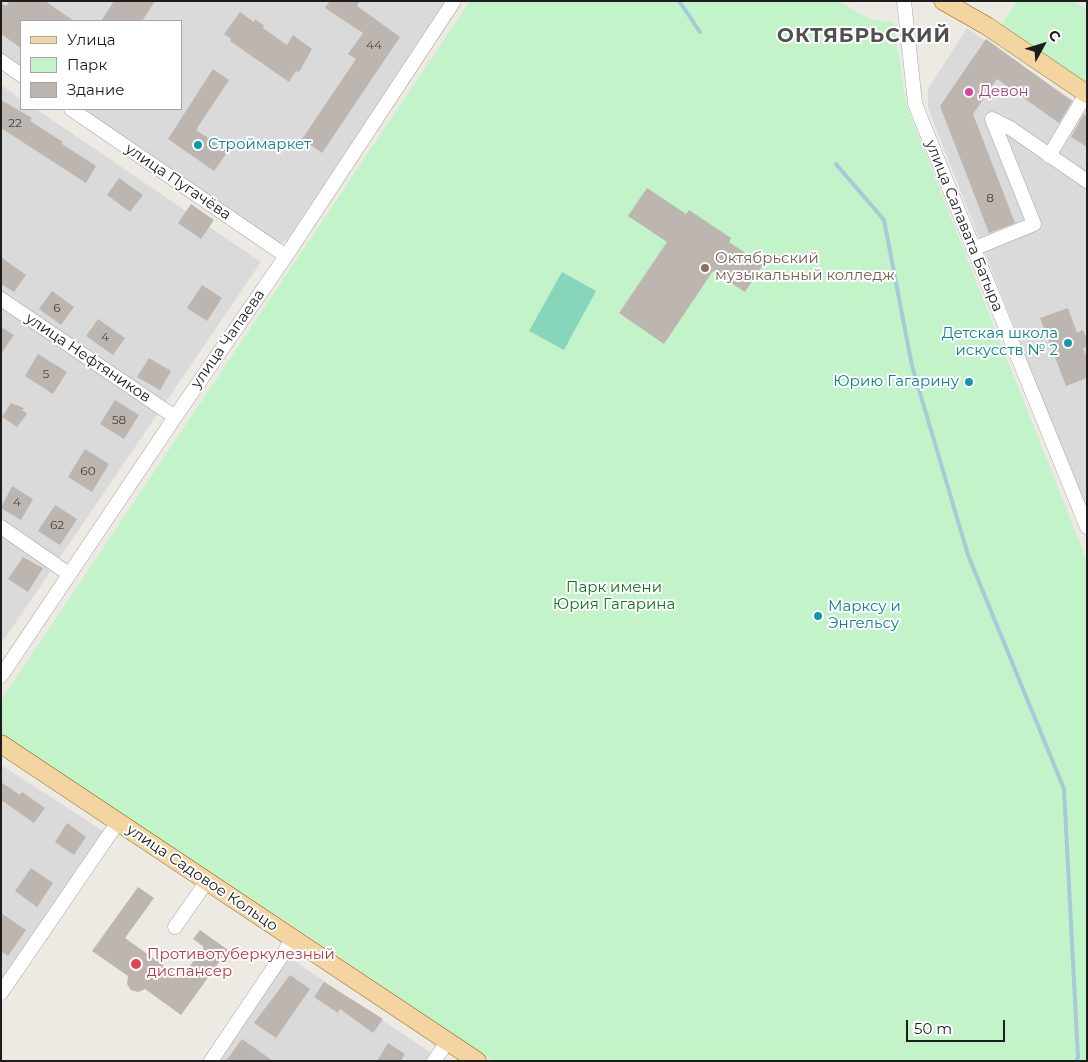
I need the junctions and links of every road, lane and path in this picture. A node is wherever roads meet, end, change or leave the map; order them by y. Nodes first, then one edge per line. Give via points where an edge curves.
1 (454, 1) edge
2 (904, 1) edge
3 (943, 1) edge
4 (1, 62) edge
5 (20, 74) edge
6 (1086, 94) edge
7 (71, 110) edge
8 (1049, 156) junction
9 (1087, 181) edge
10 (973, 249) junction
11 (286, 256) junction
12 (1, 299) edge
13 (175, 417) junction
14 (1, 527) edge
15 (1087, 527) edge
16 (70, 574) junction
17 (1, 676) edge
18 (1, 744) edge
19 (118, 822) junction
20 (207, 881) junction
21 (175, 927) dead end
22 (293, 939) junction
23 (1, 992) edge
24 (448, 1041) junction
25 (211, 1061) edge
26 (434, 1061) edge
27 (477, 1061) edge

1 - 11 street, улица Чапаева
2 - 10 street, улица Салавата Батыра via 915,103
3 - 6 main road via 987,26
4 - 5 street
6 - 8 street
7 - 11 street, улица Пугачёва
8 - 9 street
8 - 10 street via 992,119 1034,224
10 - 15 street, улица Салавата Батыра
11 - 13 street, улица Чапаева
12 - 13 street, улица Нефтяников
13 - 16 street, улица Чапаева
14 - 16 street
16 - 17 street, улица Чапаева
18 - 19 main road, улица Садовое Кольцо
19 - 20 main road, улица Садовое Кольцо
19 - 23 street
20 - 21 street
20 - 22 main road, улица Садовое Кольцо
22 - 24 main road, улица Садовое Кольцо
22 - 25 street
24 - 26 street
24 - 27 main road, улица Садовое Кольцо

